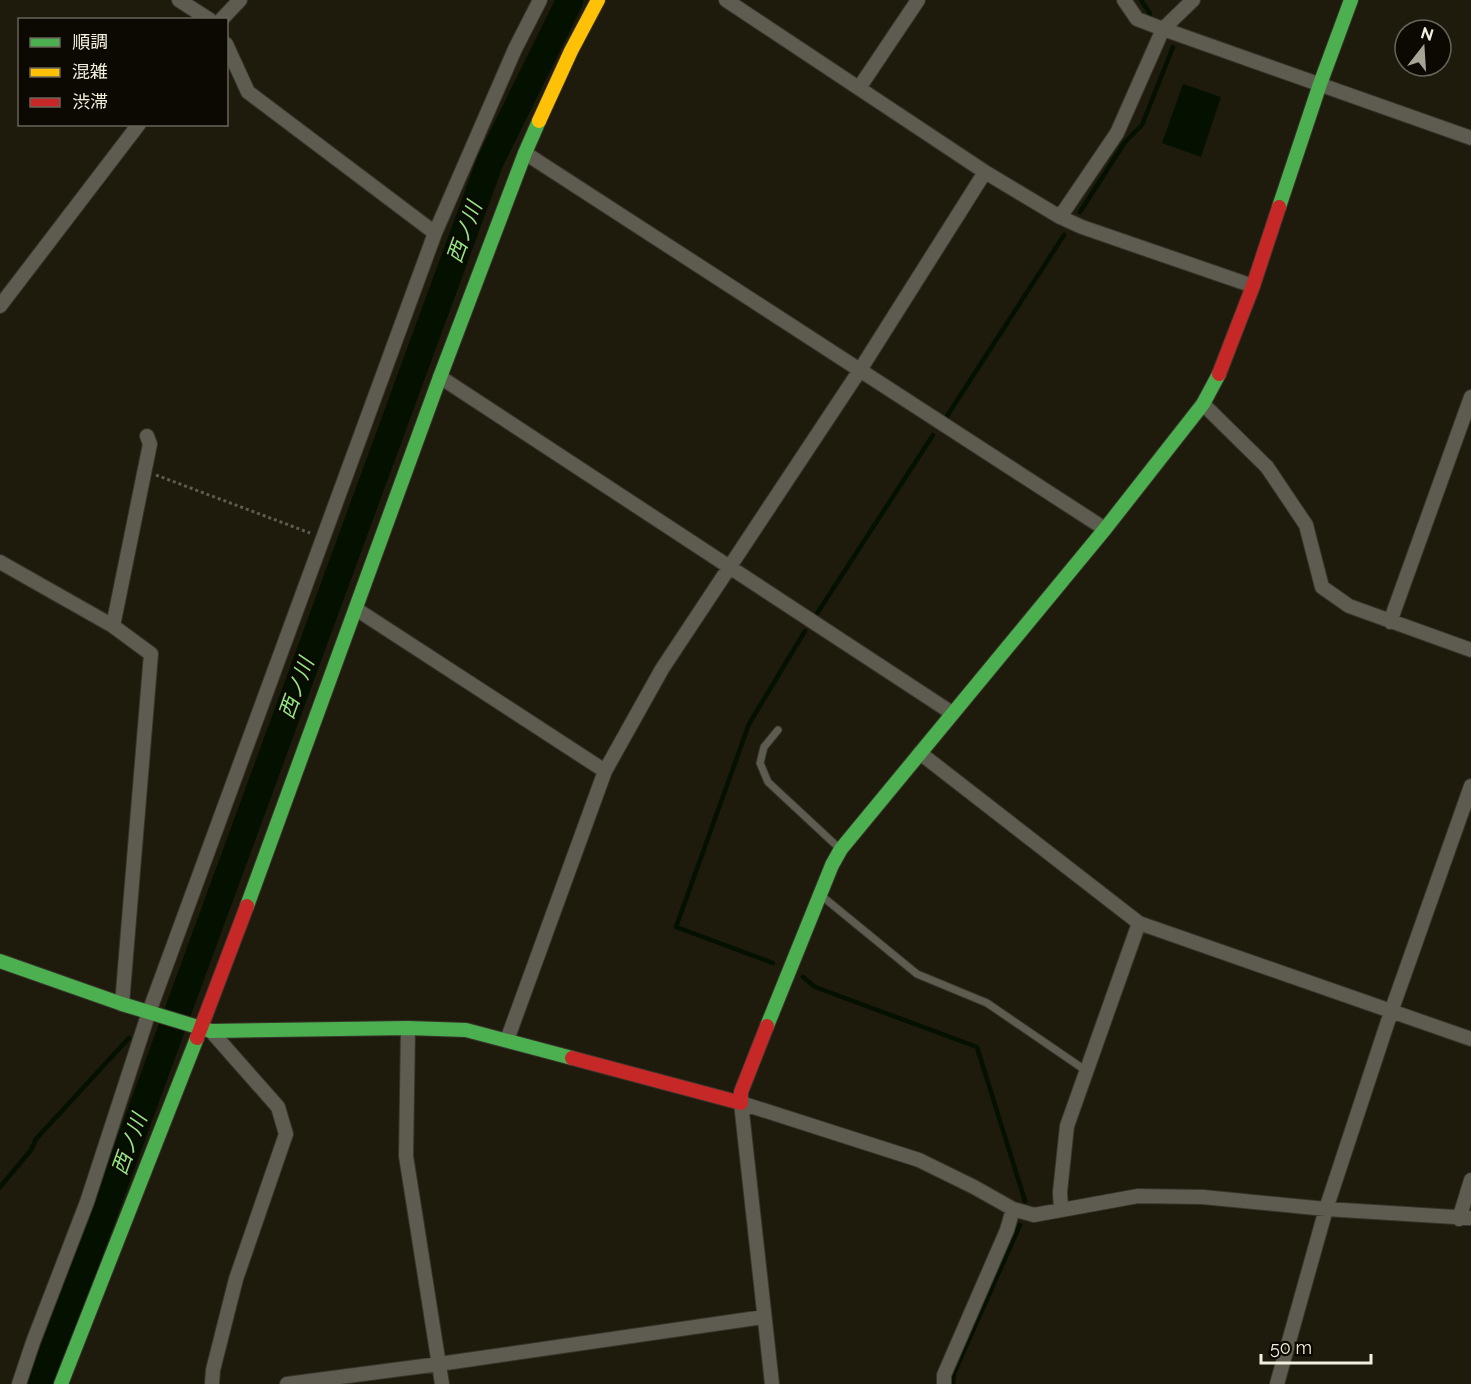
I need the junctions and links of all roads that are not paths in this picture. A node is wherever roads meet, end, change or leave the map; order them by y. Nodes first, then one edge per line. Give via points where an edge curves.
1 (179, 0) edge
2 (240, 0) edge
3 (540, 0) edge
4 (598, 0) edge
5 (726, 0) edge
6 (918, 0) edge
7 (1124, 0) edge
8 (1193, 0) edge
9 (1351, 0) edge
10 (207, 18) edge
11 (223, 18) edge
12 (1163, 29) junction
13 (228, 48) edge
14 (1320, 84) junction
15 (859, 88) junction
16 (137, 126) edge
17 (1471, 138) edge
18 (525, 153) junction
19 (985, 172) junction
20 (1060, 217) junction
21 (435, 233) junction
22 (1253, 286) junction
23 (0, 306) edge
24 (860, 370) junction
25 (440, 377) junction
26 (1471, 397) edge
27 (1203, 404) junction
28 (147, 436) dead end
29 (1105, 529) junction
30 (0, 562) edge
31 (729, 568) junction
32 (356, 609) junction
33 (1390, 622) junction
34 (113, 626) junction
35 (1471, 650) edge
36 (952, 713) junction
37 (778, 730) dead end
38 (920, 753) junction
39 (605, 771) junction
40 (1471, 786) edge
41 (841, 849) junction
42 (821, 895) junction
43 (1139, 923) junction
44 (0, 961) edge
45 (122, 1004) junction
46 (1391, 1012) junction
47 (154, 1014) junction
48 (201, 1028) junction
49 (408, 1028) junction
50 (1471, 1039) edge
51 (507, 1040) junction
52 (1085, 1070) junction
53 (741, 1103) junction
54 (1471, 1180) edge
55 (1013, 1209) junction
56 (1326, 1209) junction
57 (1061, 1210) junction
58 (1465, 1219) edge
59 (764, 1317) junction
60 (439, 1364) junction
61 (18, 1384) edge
62 (61, 1384) edge
63 (212, 1384) edge
64 (287, 1384) edge
65 (442, 1384) edge
66 (772, 1384) edge
67 (944, 1384) edge
68 (1277, 1384) edge

1 - 10 street
2 - 11 street
3 - 21 street
4 - 18 street
5 - 15 street
6 - 15 street
7 - 12 street via 1137,19
8 - 12 street
9 - 14 street
12 - 14 street
12 - 20 street via 1118,133
13 - 21 street via 248,92
14 - 17 street
14 - 22 street
15 - 19 street
16 - 23 street
18 - 24 street
18 - 25 street
19 - 20 street
19 - 24 street
20 - 22 street
21 - 47 street
22 - 27 street via 1217,380
24 - 29 street
24 - 31 street
25 - 31 street
25 - 32 street
26 - 33 street
27 - 29 street
27 - 33 street via 1267,467 1306,525 1322,587 1349,606
28 - 34 street via 150,444
29 - 36 street
30 - 34 street
31 - 36 street
31 - 39 street via 662,669
32 - 39 street
32 - 48 street
33 - 35 street
34 - 45 street via 151,654
36 - 38 street
37 - 41 lane via 764,747 760,763 768,782
38 - 41 street
38 - 43 street
39 - 51 street
40 - 46 street
41 - 42 street
42 - 52 lane via 917,974 987,1003
42 - 53 street via 741,1092
43 - 46 street
43 - 52 street
44 - 45 street
45 - 47 street
46 - 50 street
46 - 56 street
47 - 48 street
47 - 61 street
48 - 49 street
48 - 62 street
48 - 63 street via 278,1107 286,1134 236,1279
49 - 51 street via 466,1030
49 - 60 street via 405,1156
51 - 53 street
52 - 57 street via 1067,1126
53 - 55 street via 919,1160
53 - 59 street
54 - 58 street
55 - 57 street via 1034,1215
55 - 67 street via 944,1375
56 - 57 street via 1203,1197 1138,1196
56 - 58 street
56 - 68 street
59 - 60 street
59 - 66 street
60 - 64 street
60 - 65 street

